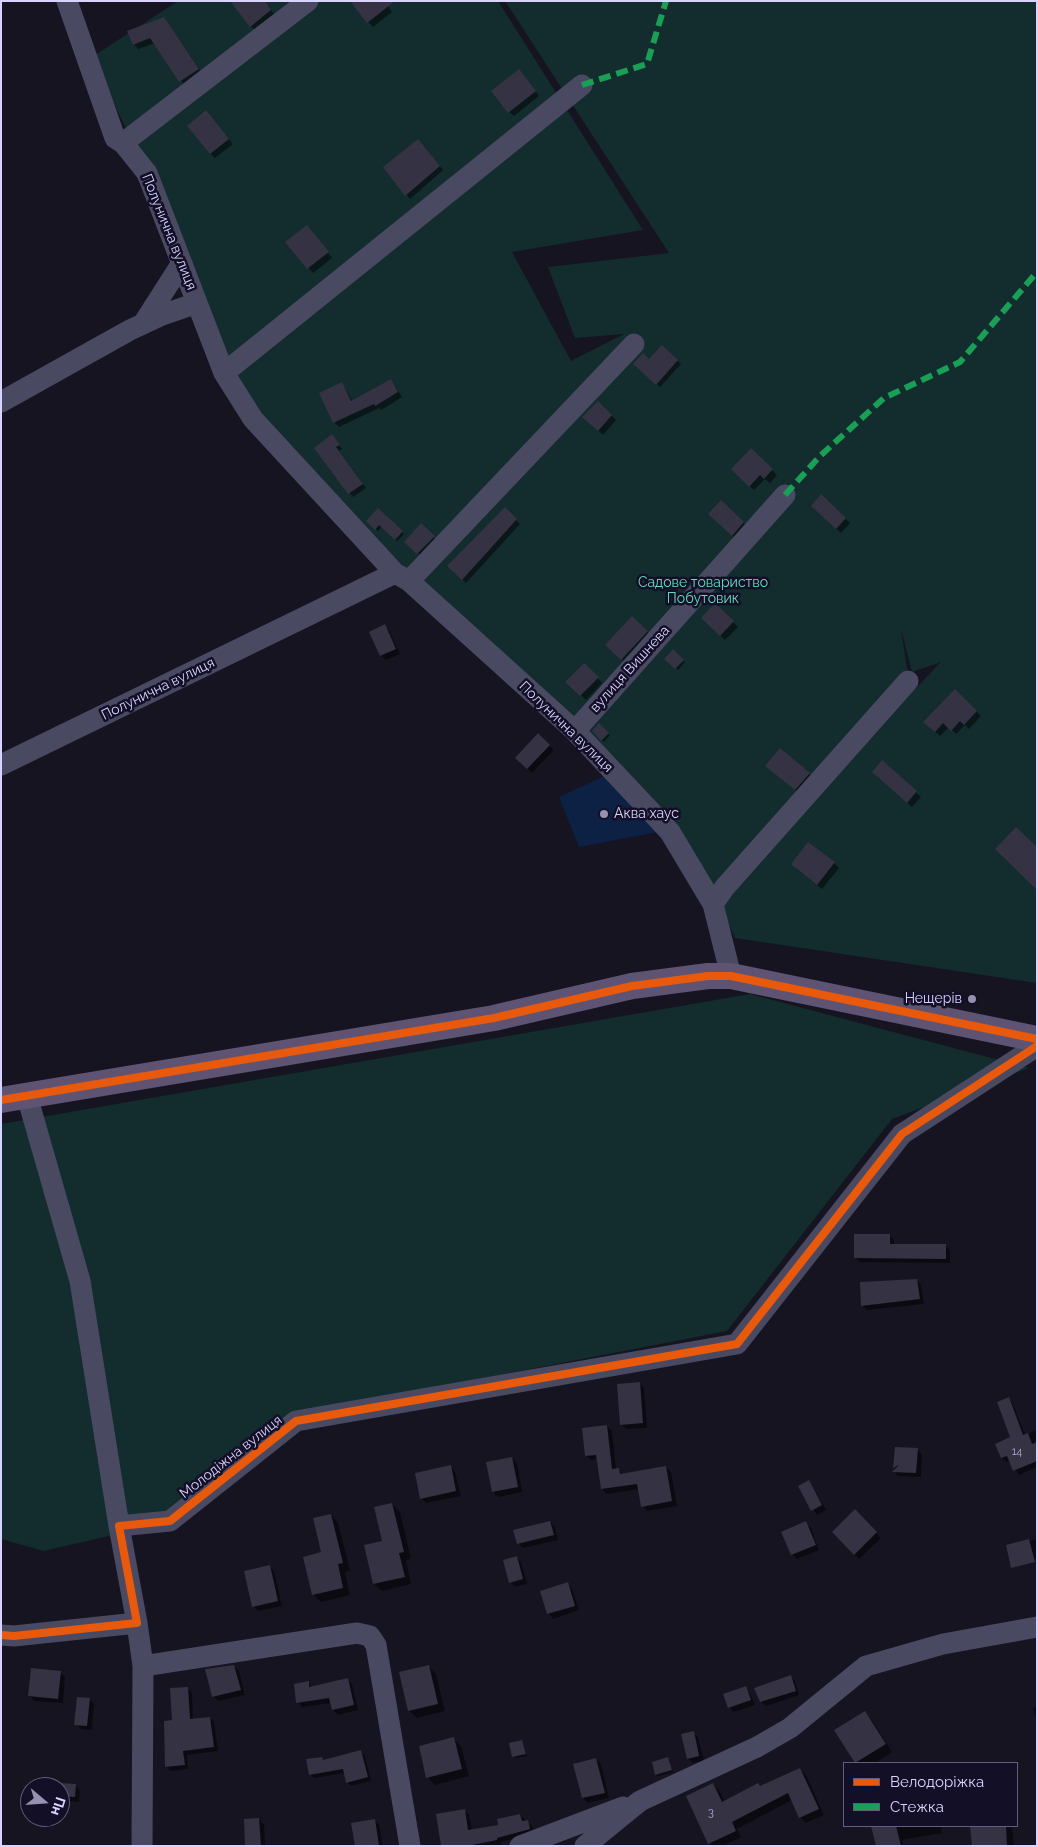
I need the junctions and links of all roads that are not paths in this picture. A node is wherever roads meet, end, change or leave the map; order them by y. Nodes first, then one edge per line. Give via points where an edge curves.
1 (67, 1) edge
2 (308, 1) edge
3 (582, 85) dead end
4 (123, 143) junction
5 (182, 263) junction
6 (197, 303) junction
7 (143, 324) junction
8 (634, 344) dead end
9 (224, 374) junction
10 (1, 402) edge
11 (785, 496) dead end
12 (402, 577) junction
13 (908, 681) dead end
14 (575, 731) junction
15 (1, 765) edge
16 (713, 904) junction
17 (730, 976) junction
18 (1037, 1039) edge
19 (1037, 1046) edge
20 (27, 1096) junction
21 (1, 1100) edge
22 (119, 1526) junction
23 (137, 1623) junction
24 (1037, 1627) edge
25 (1, 1635) edge
26 (143, 1666) junction
27 (640, 1801) junction
28 (142, 1846) edge
29 (410, 1846) edge
30 (520, 1846) edge
31 (585, 1846) edge

1 - 4 street, Полунична вулиця via 115,138
2 - 4 street
3 - 9 street
4 - 5 street, Полунична вулиця via 147,173
5 - 6 street, Полунична вулиця
5 - 7 street
6 - 7 street, Полунична вулиця
6 - 9 street, Полунична вулиця
7 - 10 street, Полунична вулиця
8 - 12 street
9 - 12 street, Полунична вулиця via 253,419
11 - 14 street, вулиця Вишнева
12 - 14 street, Полунична вулиця
12 - 15 street, Полунична вулиця
13 - 16 street
14 - 16 street, Полунична вулиця via 670,832
16 - 17 street, Полунична вулиця
17 - 18 main road
17 - 20 main road via 632,986 494,1018
19 - 22 street, Молодіжна вулиця via 902,1134 737,1344 296,1421 170,1520
20 - 21 main road
20 - 22 street via 80,1281
22 - 23 street
23 - 25 street
23 - 26 street
24 - 27 street via 944,1644 866,1666 782,1732 757,1747
26 - 28 street
26 - 29 street via 357,1632 370,1636 376,1645
27 - 30 street
27 - 31 street

